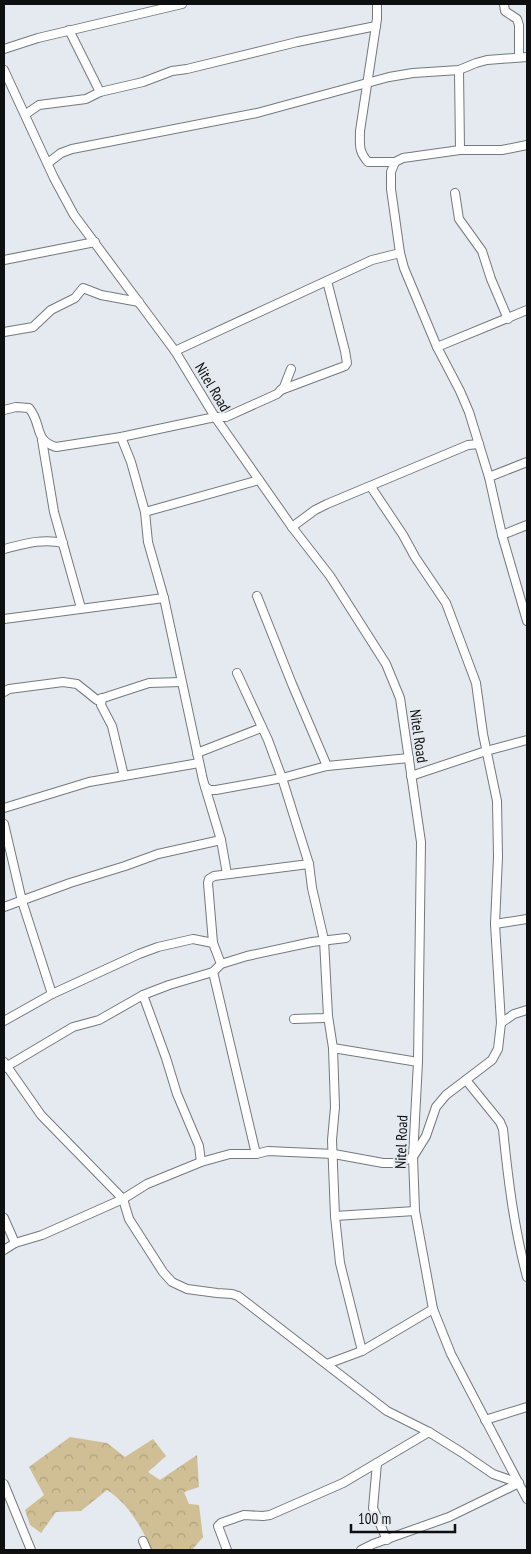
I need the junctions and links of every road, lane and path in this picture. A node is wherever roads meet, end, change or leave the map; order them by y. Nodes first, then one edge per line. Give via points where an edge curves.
1 (182, 4) edge
2 (377, 4) edge
3 (504, 4) edge
4 (376, 26) junction
5 (69, 30) junction
6 (4, 49) edge
7 (523, 57) edge
8 (4, 70) edge
9 (460, 70) junction
10 (368, 84) junction
11 (100, 92) junction
12 (26, 114) junction
13 (527, 145) edge
14 (460, 150) junction
15 (395, 162) junction
16 (48, 163) junction
17 (455, 193) dead end
18 (94, 242) junction
19 (400, 253) junction
20 (4, 260) edge
21 (327, 281) junction
22 (139, 302) junction
23 (527, 310) edge
24 (508, 318) junction
25 (4, 332) edge
26 (437, 347) junction
27 (175, 350) junction
28 (291, 369) dead end
29 (281, 390) junction
30 (4, 410) edge
31 (215, 417) junction
32 (476, 434) junction
33 (121, 438) junction
34 (42, 440) junction
35 (479, 444) junction
36 (468, 445) junction
37 (527, 462) edge
38 (489, 477) junction
39 (259, 480) junction
40 (371, 487) junction
41 (145, 512) junction
42 (527, 525) edge
43 (292, 527) junction
44 (502, 535) junction
45 (63, 543) junction
46 (4, 549) edge
47 (527, 584) edge
48 (518, 586) junction
49 (258, 596) dead end
50 (164, 598) junction
51 (82, 608) junction
52 (4, 619) edge
53 (527, 621) edge
54 (237, 673) dead end
55 (182, 682) junction
56 (4, 692) edge
57 (102, 698) junction
58 (261, 728) junction
59 (527, 740) edge
60 (486, 751) junction
61 (197, 753) junction
62 (409, 758) junction
63 (199, 763) junction
64 (327, 766) junction
65 (124, 776) junction
66 (411, 776) junction
67 (282, 778) junction
68 (205, 787) junction
69 (4, 808) edge
70 (4, 824) edge
71 (221, 840) junction
72 (309, 864) junction
73 (228, 874) junction
74 (22, 901) junction
75 (4, 907) edge
76 (527, 919) edge
77 (495, 924) junction
78 (346, 938) dead end
79 (324, 940) junction
80 (212, 943) junction
81 (221, 964) junction
82 (213, 972) junction
83 (52, 994) junction
84 (143, 995) junction
85 (527, 1010) edge
86 (328, 1016) junction
87 (294, 1019) dead end
88 (4, 1021) edge
89 (501, 1023) junction
90 (333, 1048) junction
91 (418, 1062) junction
92 (5, 1065) edge
93 (466, 1080) junction
94 (256, 1154) junction
95 (334, 1154) junction
96 (413, 1157) junction
97 (201, 1162) junction
98 (123, 1199) junction
99 (415, 1211) junction
100 (335, 1216) junction
101 (4, 1218) edge
102 (15, 1243) junction
103 (4, 1250) edge
104 (527, 1277) edge
105 (433, 1309) junction
106 (362, 1351) junction
107 (327, 1364) junction
108 (527, 1407) edge
109 (485, 1420) junction
110 (429, 1432) junction
111 (377, 1463) junction
112 (519, 1483) junction
113 (4, 1484) edge
114 (527, 1499) edge
115 (387, 1540) junction
116 (143, 1542) dead end
117 (31, 1550) edge
118 (146, 1550) edge
119 (227, 1550) edge
120 (361, 1550) edge

1 - 5 street
2 - 4 street
3 - 7 street via 504,11 517,19
4 - 10 street
4 - 11 street via 172,71
5 - 6 street
5 - 11 street
7 - 9 street via 487,60
8 - 12 street, Nitel Road
9 - 10 street via 413,73
9 - 14 street
10 - 15 street via 360,131 361,155 368,162
10 - 16 street via 257,113 72,149
11 - 12 street via 86,99 39,105
12 - 16 street, Nitel Road
13 - 14 street via 502,150
14 - 15 street
15 - 19 street via 391,189
16 - 18 street, Nitel Road via 74,215
17 - 24 street via 458,219 482,251
18 - 20 street
18 - 22 street, Nitel Road
19 - 21 street via 372,260
19 - 26 street
21 - 27 street
21 - 29 street via 347,363
22 - 25 street via 101,295 84,288 33,327
22 - 27 street, Nitel Road
23 - 24 street
24 - 26 street
26 - 32 street via 460,391
27 - 31 street, Nitel Road
28 - 29 street
29 - 31 street via 226,417
30 - 34 street via 29,408 35,416
31 - 33 street
31 - 39 street, Nitel Road
32 - 35 street
32 - 36 street
33 - 34 street via 56,447
33 - 41 street
34 - 45 street via 54,512
35 - 36 street
35 - 38 street
36 - 40 street
37 - 38 street
38 - 44 street
39 - 41 street
39 - 43 street, Nitel Road
40 - 43 street via 316,510
40 - 60 street via 446,603 476,683
41 - 50 street via 148,542
42 - 44 street
43 - 62 street, Nitel Road via 330,576 386,664 400,698
44 - 48 street
45 - 46 street via 41,541
45 - 51 street
47 - 48 street
48 - 53 street
49 - 64 street
50 - 51 street
50 - 55 street
51 - 52 street
54 - 58 street
55 - 57 street via 149,683
55 - 61 street
56 - 57 street via 63,682 77,684 97,700
57 - 65 street via 101,705 112,726
58 - 61 street
58 - 67 street
59 - 60 street
60 - 66 street
60 - 77 street via 497,801
61 - 63 street
62 - 64 street
62 - 66 street, Nitel Road
63 - 65 street
63 - 68 street
64 - 67 street
65 - 69 street via 89,782
66 - 91 street, Nitel Road via 421,842
67 - 68 street via 216,790
67 - 72 street
68 - 71 street
70 - 74 street
71 - 73 street
71 - 74 street via 158,854
72 - 73 street
72 - 79 street
73 - 80 street via 214,876 208,883
74 - 75 street
74 - 83 street
76 - 77 street
77 - 89 street
78 - 79 street
79 - 81 street
79 - 86 street
80 - 81 street
80 - 83 street via 193,939 158,947
81 - 82 street
82 - 84 street
82 - 94 street
83 - 88 street
84 - 92 street via 98,1020 73,1027
84 - 97 street via 177,1094 199,1146
85 - 89 street
86 - 87 street
86 - 90 street
89 - 93 street via 498,1049 492,1060
90 - 91 street
90 - 95 street
91 - 96 street, Nitel Road
92 - 98 street via 41,1115
93 - 96 street via 436,1107 426,1136
93 - 104 street via 500,1122 509,1191
94 - 95 street via 268,1151
94 - 97 street via 230,1154
95 - 96 street via 392,1164
95 - 100 street
96 - 99 street, Nitel Road
97 - 98 street via 147,1184
98 - 102 street via 42,1235
98 - 107 street via 129,1219 172,1282 187,1289 238,1296
99 - 100 street
99 - 105 street, Nitel Road
100 - 106 street via 340,1263
101 - 102 street
102 - 103 street
105 - 106 street
105 - 109 street, Nitel Road via 451,1354
106 - 107 street
107 - 110 street via 387,1411
108 - 109 street
109 - 112 street, Nitel Road
110 - 111 street
110 - 112 street via 493,1474
111 - 115 street via 373,1508
111 - 119 street via 343,1483 270,1515 244,1515 221,1523 218,1526
112 - 114 street, Nitel Road
112 - 115 street via 448,1517
113 - 117 street
115 - 120 street
116 - 118 street

